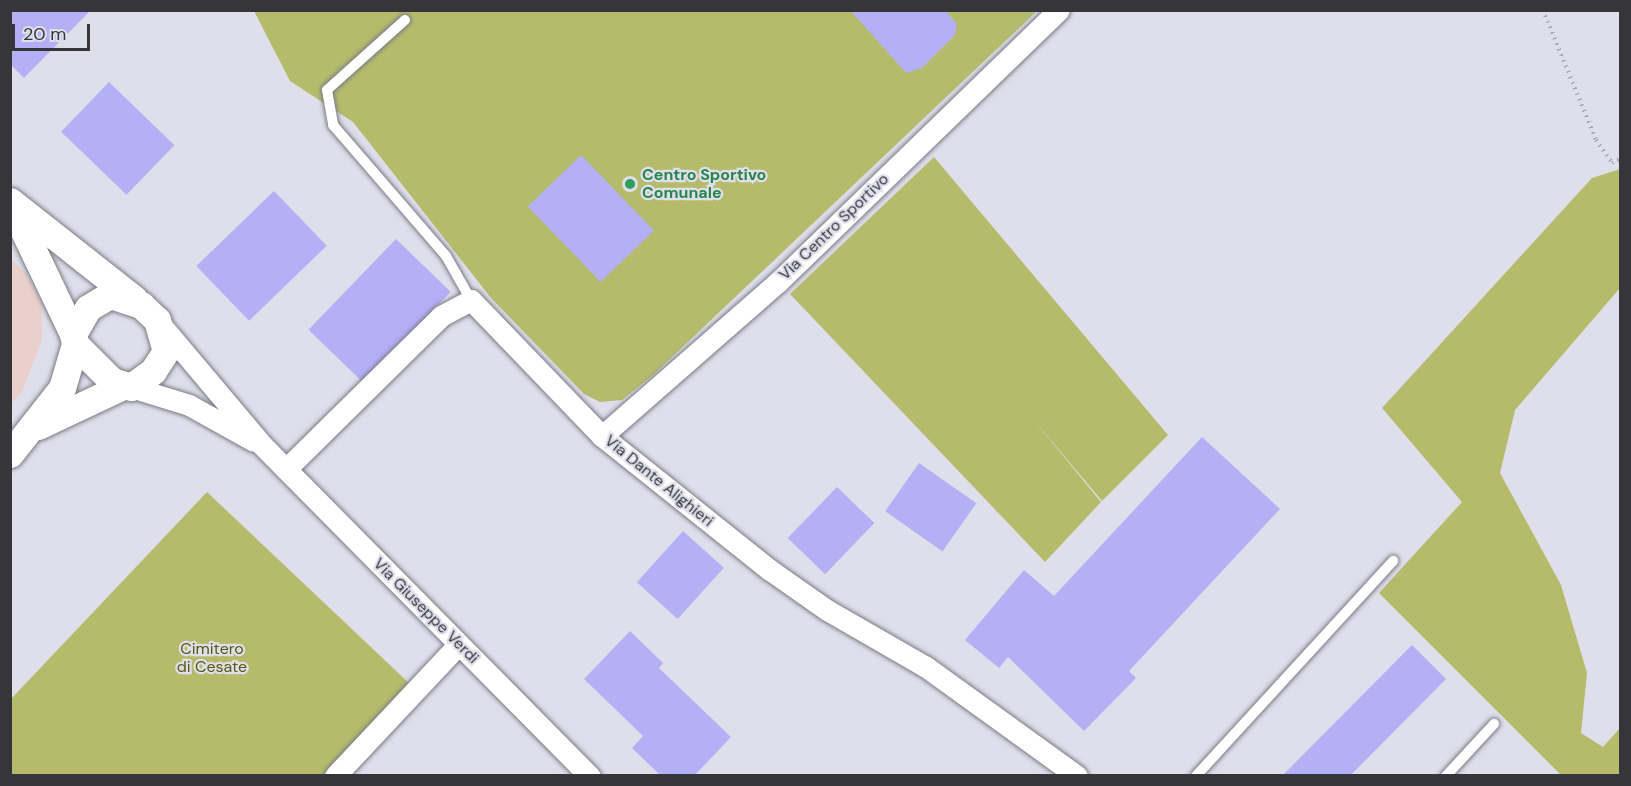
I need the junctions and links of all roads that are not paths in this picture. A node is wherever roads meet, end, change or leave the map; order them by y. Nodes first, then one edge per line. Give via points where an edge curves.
1 (1059, 10) edge
2 (405, 20) dead end
3 (10, 202) edge
4 (135, 300) junction
5 (471, 300) junction
6 (157, 320) junction
7 (74, 339) junction
8 (128, 386) junction
9 (37, 426) junction
10 (602, 435) junction
11 (263, 446) junction
12 (10, 454) edge
13 (286, 469) junction
14 (1393, 561) dead end
15 (458, 645) junction
16 (1494, 724) dead end
17 (335, 776) edge
18 (590, 776) edge
19 (1077, 776) edge
20 (1196, 776) edge
21 (1446, 776) edge

1 - 10 street, Via Centro Sportivo via 778,282
2 - 5 lane via 327,90 333,125 446,256
3 - 4 street
3 - 7 street
4 - 6 street
4 - 7 street via 110,295 88,308
5 - 10 street, Via Dante Alighieri
5 - 13 street via 441,316
6 - 8 street via 166,351 153,370
6 - 11 street, Via Giuseppe Verdi
7 - 8 street via 97,370
7 - 9 street via 62,388
8 - 9 street
8 - 11 street, Via Giuseppe Verdi via 189,405
9 - 12 street
10 - 19 street, Via Dante Alighieri via 770,570 827,610 926,667
11 - 13 street, Via Giuseppe Verdi
13 - 15 street, Via Giuseppe Verdi
14 - 20 lane
15 - 17 street
15 - 18 street, Via Giuseppe Verdi
16 - 21 lane

